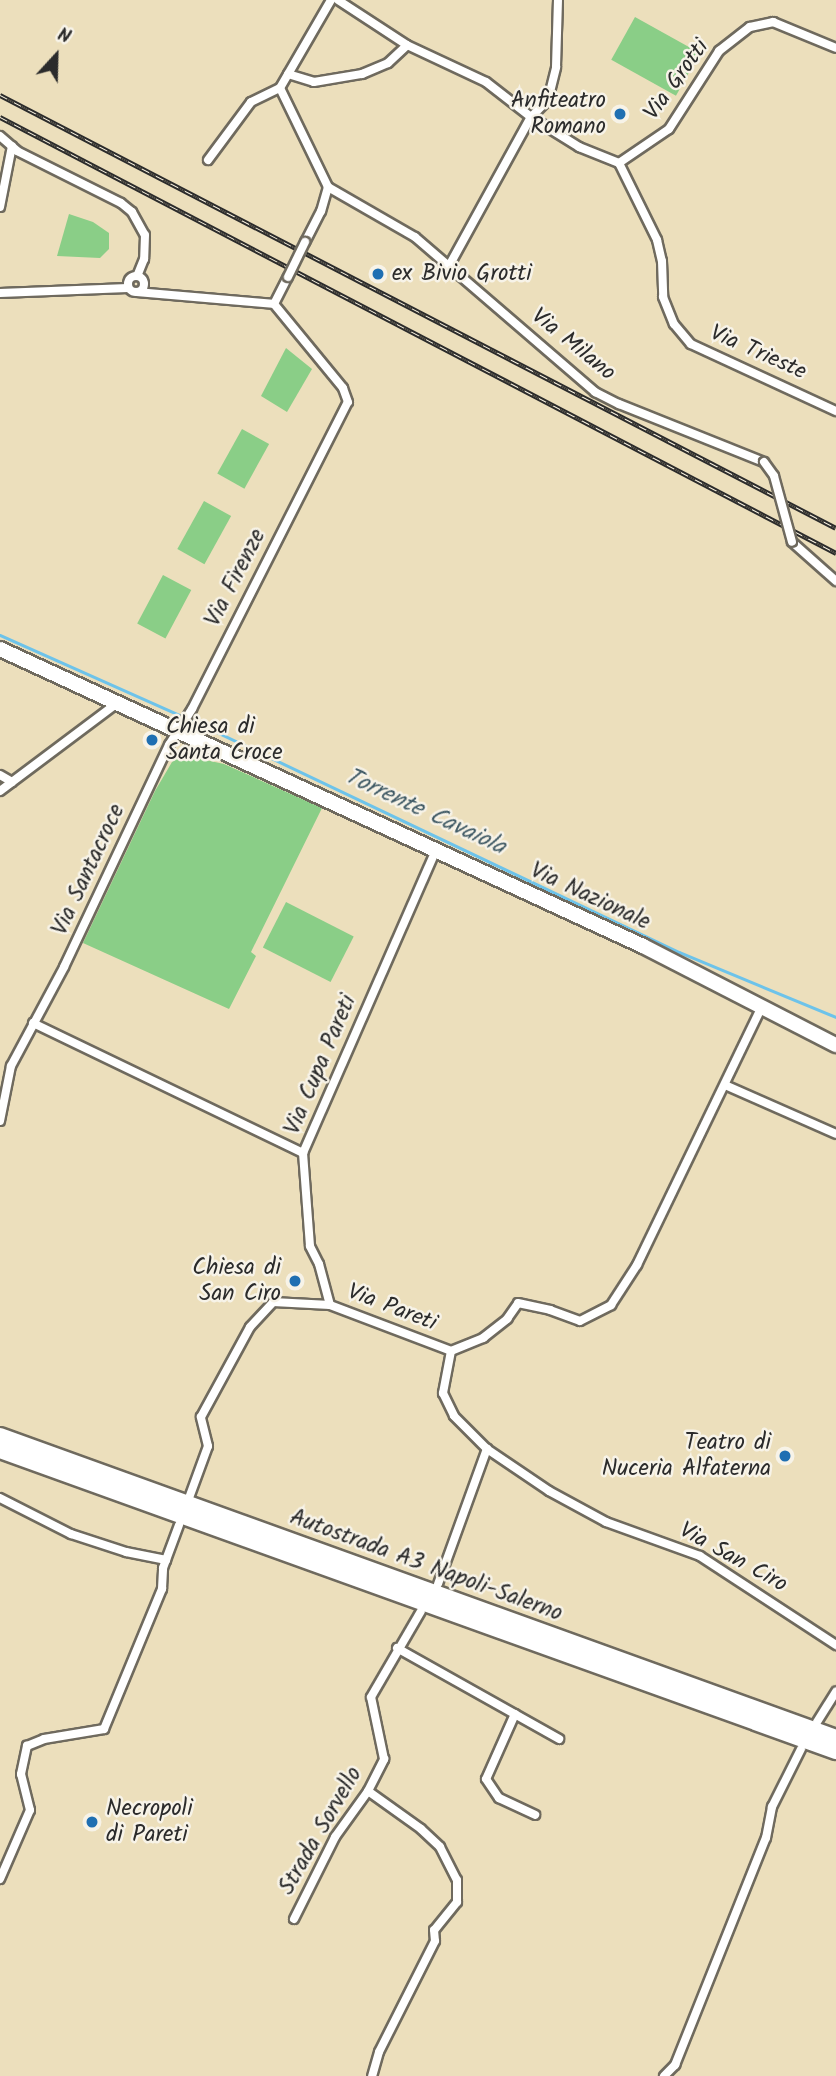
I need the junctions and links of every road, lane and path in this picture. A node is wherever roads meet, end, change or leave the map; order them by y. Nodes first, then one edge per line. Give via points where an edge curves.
1 (331, 0) edge
2 (338, 0) edge
3 (558, 0) edge
4 (407, 45) junction
5 (836, 48) edge
6 (288, 74) junction
7 (280, 88) junction
8 (531, 117) junction
9 (0, 136) edge
10 (12, 145) junction
11 (208, 160) dead end
12 (620, 163) junction
13 (328, 187) junction
14 (0, 207) edge
15 (449, 265) junction
16 (137, 276) junction
17 (144, 284) junction
18 (128, 288) junction
19 (138, 292) junction
20 (0, 293) edge
21 (167, 294) junction
22 (274, 304) junction
23 (836, 411) edge
24 (836, 581) edge
25 (0, 649) edge
26 (116, 704) junction
27 (176, 729) junction
28 (0, 775) edge
29 (12, 782) junction
30 (0, 791) edge
31 (436, 850) junction
32 (762, 1006) junction
33 (33, 1023) junction
34 (836, 1045) edge
35 (725, 1085) junction
36 (0, 1121) edge
37 (836, 1134) edge
38 (303, 1153) junction
39 (330, 1305) junction
40 (451, 1351) junction
41 (0, 1436) edge
42 (487, 1448) junction
43 (0, 1450) edge
44 (0, 1498) edge
45 (189, 1498) dead end
46 (179, 1525) dead end
47 (166, 1560) junction
48 (438, 1584) dead end
49 (421, 1611) dead end
50 (836, 1645) edge
51 (397, 1648) junction
52 (836, 1692) edge
53 (515, 1714) junction
54 (817, 1722) dead end
55 (836, 1738) edge
56 (559, 1739) dead end
57 (801, 1749) dead end
58 (836, 1751) edge
59 (369, 1791) junction
60 (535, 1815) dead end
61 (0, 1880) edge
62 (294, 1919) dead end
63 (372, 2076) edge
64 (664, 2076) edge

1 - 6 street
2 - 4 street
3 - 8 street via 556,67 548,100
4 - 6 street via 388,63 362,74 314,82
4 - 8 street via 486,82
5 - 12 street, Via Grotti via 781,24 759,23 730,40 669,129
6 - 7 street
7 - 11 street via 251,102
7 - 13 street
8 - 12 street via 590,153
8 - 15 street
9 - 10 street
10 - 14 street
10 - 16 street via 132,212 145,234 144,260
12 - 23 street, Via Trieste via 657,240 663,297 674,324 691,344
13 - 15 street, Via Milano via 389,221
13 - 22 street, bridge via 321,211
15 - 24 street, Via Milano, bridge via 595,392 764,462 774,476 792,542
16 - 17 street
16 - 18 street via 130,278
17 - 19 street
17 - 21 street
18 - 19 street
18 - 20 street
19 - 21 street
21 - 22 street
22 - 27 street, Via Firenze via 335,377 348,402 191,709
25 - 26 main road, Via Nazionale
26 - 27 main road, Via Nazionale
26 - 29 street
27 - 31 main road, Via Nazionale
27 - 33 street, Via Santacroce
28 - 29 street
29 - 30 street
31 - 32 main road, Via Nazionale
31 - 38 street, Via Cupa Pareti
32 - 34 main road, Via Nazionale
32 - 35 street, Via Pareti
33 - 36 street, Via Santacroce via 11,1066
33 - 38 street
35 - 37 street
35 - 40 street, Via Pareti via 637,1265 611,1306 580,1321 518,1303 484,1338
38 - 39 street, Via Cupa Pareti via 310,1246
39 - 40 street, Via Pareti
39 - 45 street, Via Pareti via 273,1302 250,1327 201,1417 208,1446
40 - 42 street, Via San Ciro via 443,1392 454,1416
41 - 55 highway, Autostrada A3 Napoli-Salerno
42 - 48 street
42 - 50 street, Via San Ciro via 606,1522 700,1556
43 - 58 highway, Autostrada A3 Napoli-Salerno
44 - 47 street via 71,1534
46 - 47 street
47 - 61 street via 162,1589 104,1730 27,1746 21,1774 30,1810
49 - 51 street, Strada Sorvello
51 - 53 street
51 - 59 street, Strada Sorvello via 371,1697 384,1759
52 - 54 street
53 - 56 street
53 - 60 street via 486,1779 499,1798
57 - 64 street via 772,1807 766,1838 675,2065
59 - 62 street, Strada Sorvello via 335,1838
59 - 63 street via 440,1847 457,1880 457,1902 434,1930 435,1941 379,2052

